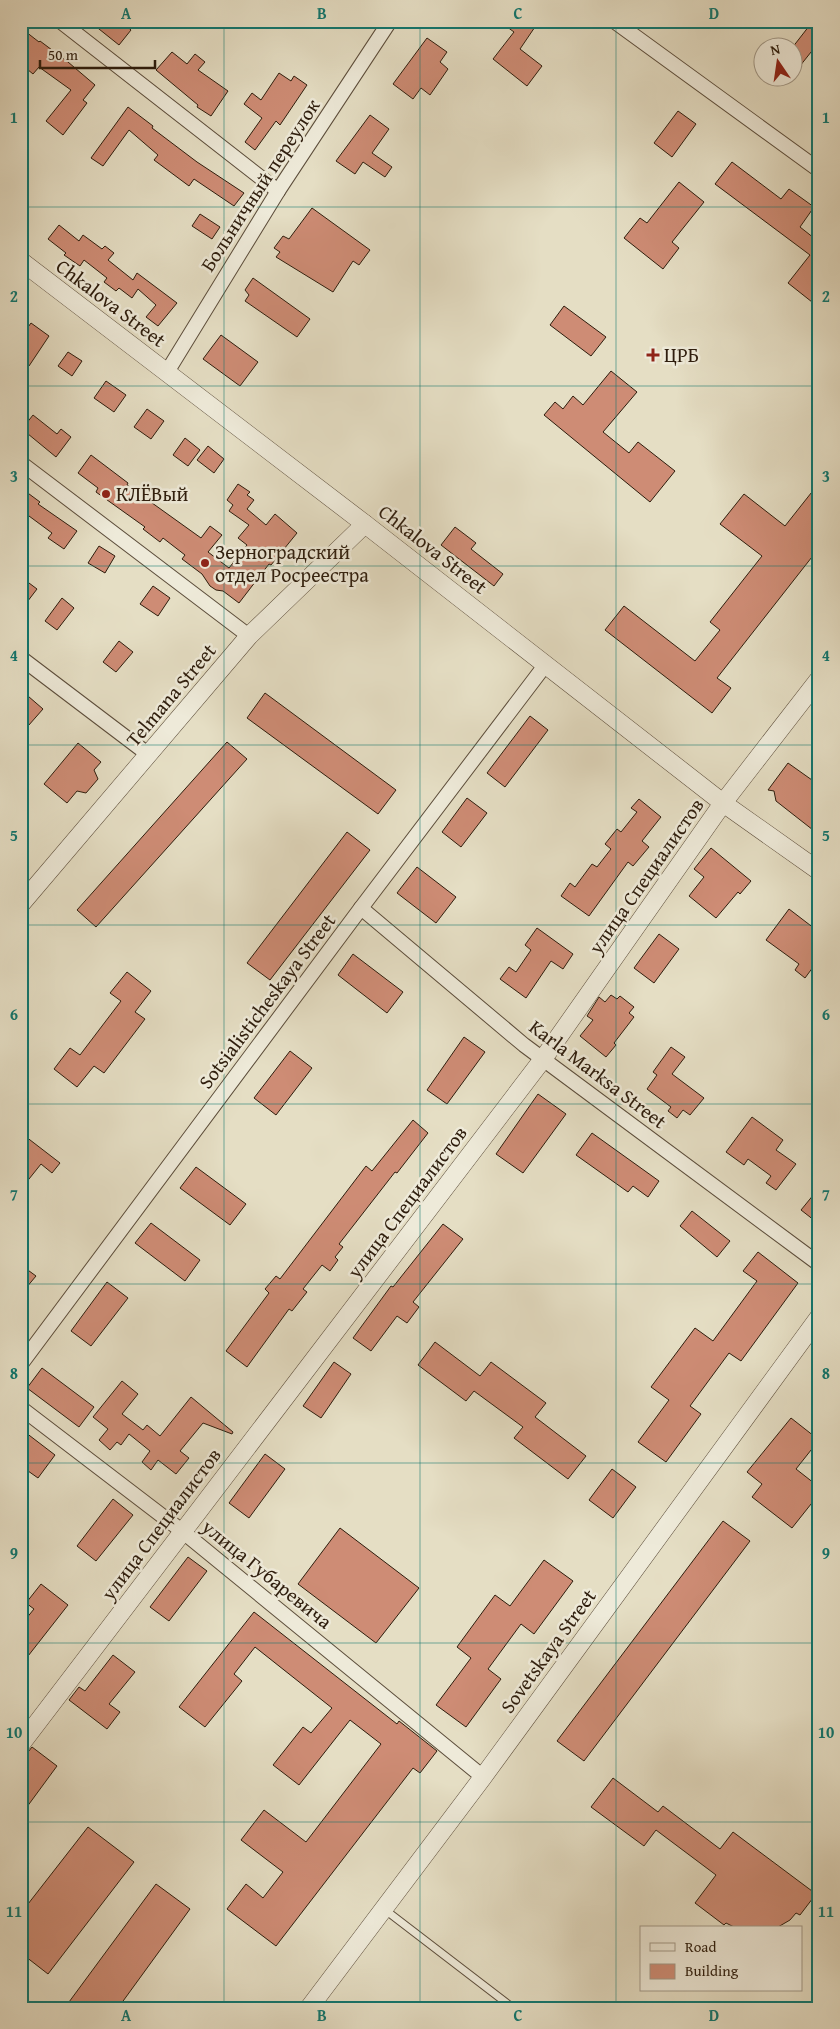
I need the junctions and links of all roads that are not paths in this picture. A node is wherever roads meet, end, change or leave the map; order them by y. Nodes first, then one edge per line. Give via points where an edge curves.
1 (60, 21) edge
2 (390, 21) edge
3 (614, 21) edge
4 (819, 170) edge
5 (278, 191) junction
6 (21, 261) edge
7 (167, 372) junction
8 (21, 463) edge
9 (365, 524) junction
10 (249, 636) junction
11 (21, 658) edge
12 (546, 664) junction
13 (819, 679) edge
14 (149, 755) junction
15 (723, 803) junction
16 (819, 871) edge
17 (21, 904) edge
18 (361, 908) junction
19 (543, 1059) junction
20 (819, 1264) edge
21 (819, 1317) edge
22 (21, 1364) edge
23 (21, 1408) edge
24 (182, 1531) junction
25 (21, 1744) edge
26 (482, 1777) junction
27 (384, 1909) junction
28 (309, 2008) edge
29 (513, 2008) edge

1 - 5 street
2 - 5 street, Больничный переулок
3 - 4 street
5 - 7 street, Больничный переулок
6 - 7 street, Chkalova Street
7 - 9 street, Chkalova Street
8 - 10 street
9 - 10 street, Telmana Street
9 - 12 street, Chkalova Street
10 - 14 street, Telmana Street
11 - 14 street
12 - 15 street, Chkalova Street
12 - 18 street, Sotsialisticheskaya Street
13 - 15 street, улица Специалистов
14 - 17 street, Telmana Street
15 - 16 street, Chkalova Street
15 - 19 street, улица Специалистов
18 - 19 street, Karla Marksa Street
18 - 22 street, Sotsialisticheskaya Street
19 - 20 street, Karla Marksa Street
19 - 24 street, улица Специалистов
21 - 26 street, Sovetskaya Street
23 - 24 street, улица Губаревича
24 - 25 street, улица Специалистов
24 - 26 street, улица Губаревича
26 - 27 street, Sovetskaya Street
27 - 28 street, Sovetskaya Street
27 - 29 lane

